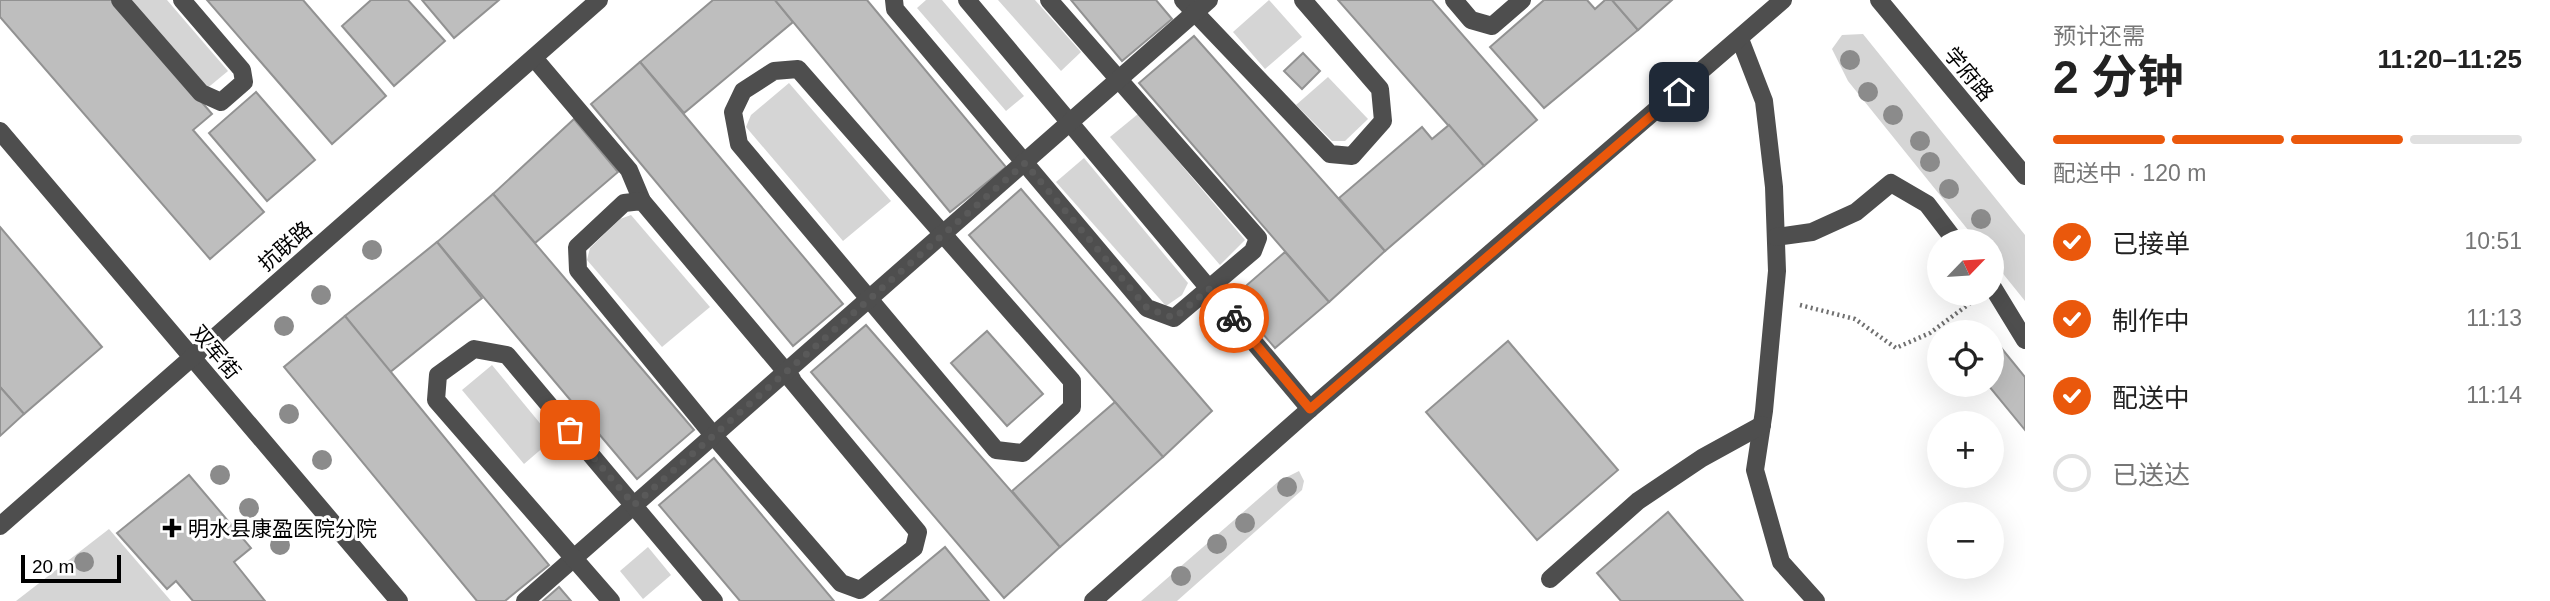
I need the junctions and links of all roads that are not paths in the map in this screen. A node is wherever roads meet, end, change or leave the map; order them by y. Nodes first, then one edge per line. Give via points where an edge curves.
1 (120, 0) edge
2 (182, 0) edge
3 (599, 0) edge
4 (894, 0) edge
5 (967, 0) edge
6 (1049, 0) edge
7 (1209, 0) edge
8 (1303, 0) edge
9 (1454, 0) edge
10 (1521, 0) edge
11 (1783, 0) edge
12 (1879, 0) edge
13 (1188, 7) edge
14 (1741, 39) junction
15 (534, 58) junction
16 (1118, 80) junction
17 (1070, 123) junction
18 (0, 131) edge
19 (1025, 163) junction
20 (2025, 176) edge
21 (642, 201) junction
22 (1946, 229) edge
23 (943, 234) junction
24 (1776, 237) junction
25 (1209, 289) junction
26 (869, 300) junction
27 (2004, 306) edge
28 (2025, 340) edge
29 (191, 358) junction
30 (786, 372) junction
31 (1310, 409) junction
32 (1762, 425) junction
33 (713, 435) junction
34 (634, 505) junction
35 (0, 526) edge
36 (573, 558) junction
37 (1550, 579) dead end
38 (399, 601) edge
39 (524, 601) edge
40 (611, 601) edge
41 (714, 601) edge
42 (1093, 601) edge
43 (1816, 601) edge

1 - 2 street via 201,93 220,102 244,82 242,70
3 - 15 street, 抗联路
4 - 19 street via 895,9
5 - 17 street
6 - 16 street
7 - 13 street
8 - 13 street via 1380,89 1383,121 1352,156 1330,155
9 - 10 street via 1471,20 1492,26
11 - 14 street
12 - 20 street, 学府路
13 - 16 street
14 - 24 street via 1764,101
14 - 31 street
15 - 21 street via 629,170
15 - 29 street, 抗联路
16 - 17 street
16 - 25 street via 1258,238 1253,251
17 - 19 street
17 - 25 street
18 - 29 street, 双军街
19 - 23 street
19 - 25 street via 1147,308 1174,318
21 - 30 street
21 - 33 street via 624,203 577,247 578,270
22 - 24 street via 1927,204 1891,183 1856,212 1812,232
23 - 26 street
23 - 26 street via 1072,381 1072,407 1023,453 996,450
23 - 26 street via 798,69 774,71 743,91 733,112 739,144
24 - 32 street via 1777,271
25 - 31 street
26 - 30 street
27 - 28 street
29 - 35 street, 抗联路
29 - 38 street, 双军街
30 - 33 street
30 - 33 street via 918,532 914,548 860,590 841,583
31 - 42 street
32 - 37 street via 1638,501
32 - 43 street via 1755,470 1781,562
33 - 34 street
34 - 36 street
34 - 36 street via 507,355 474,349 438,375 436,400
34 - 41 street
36 - 39 street
36 - 40 street

